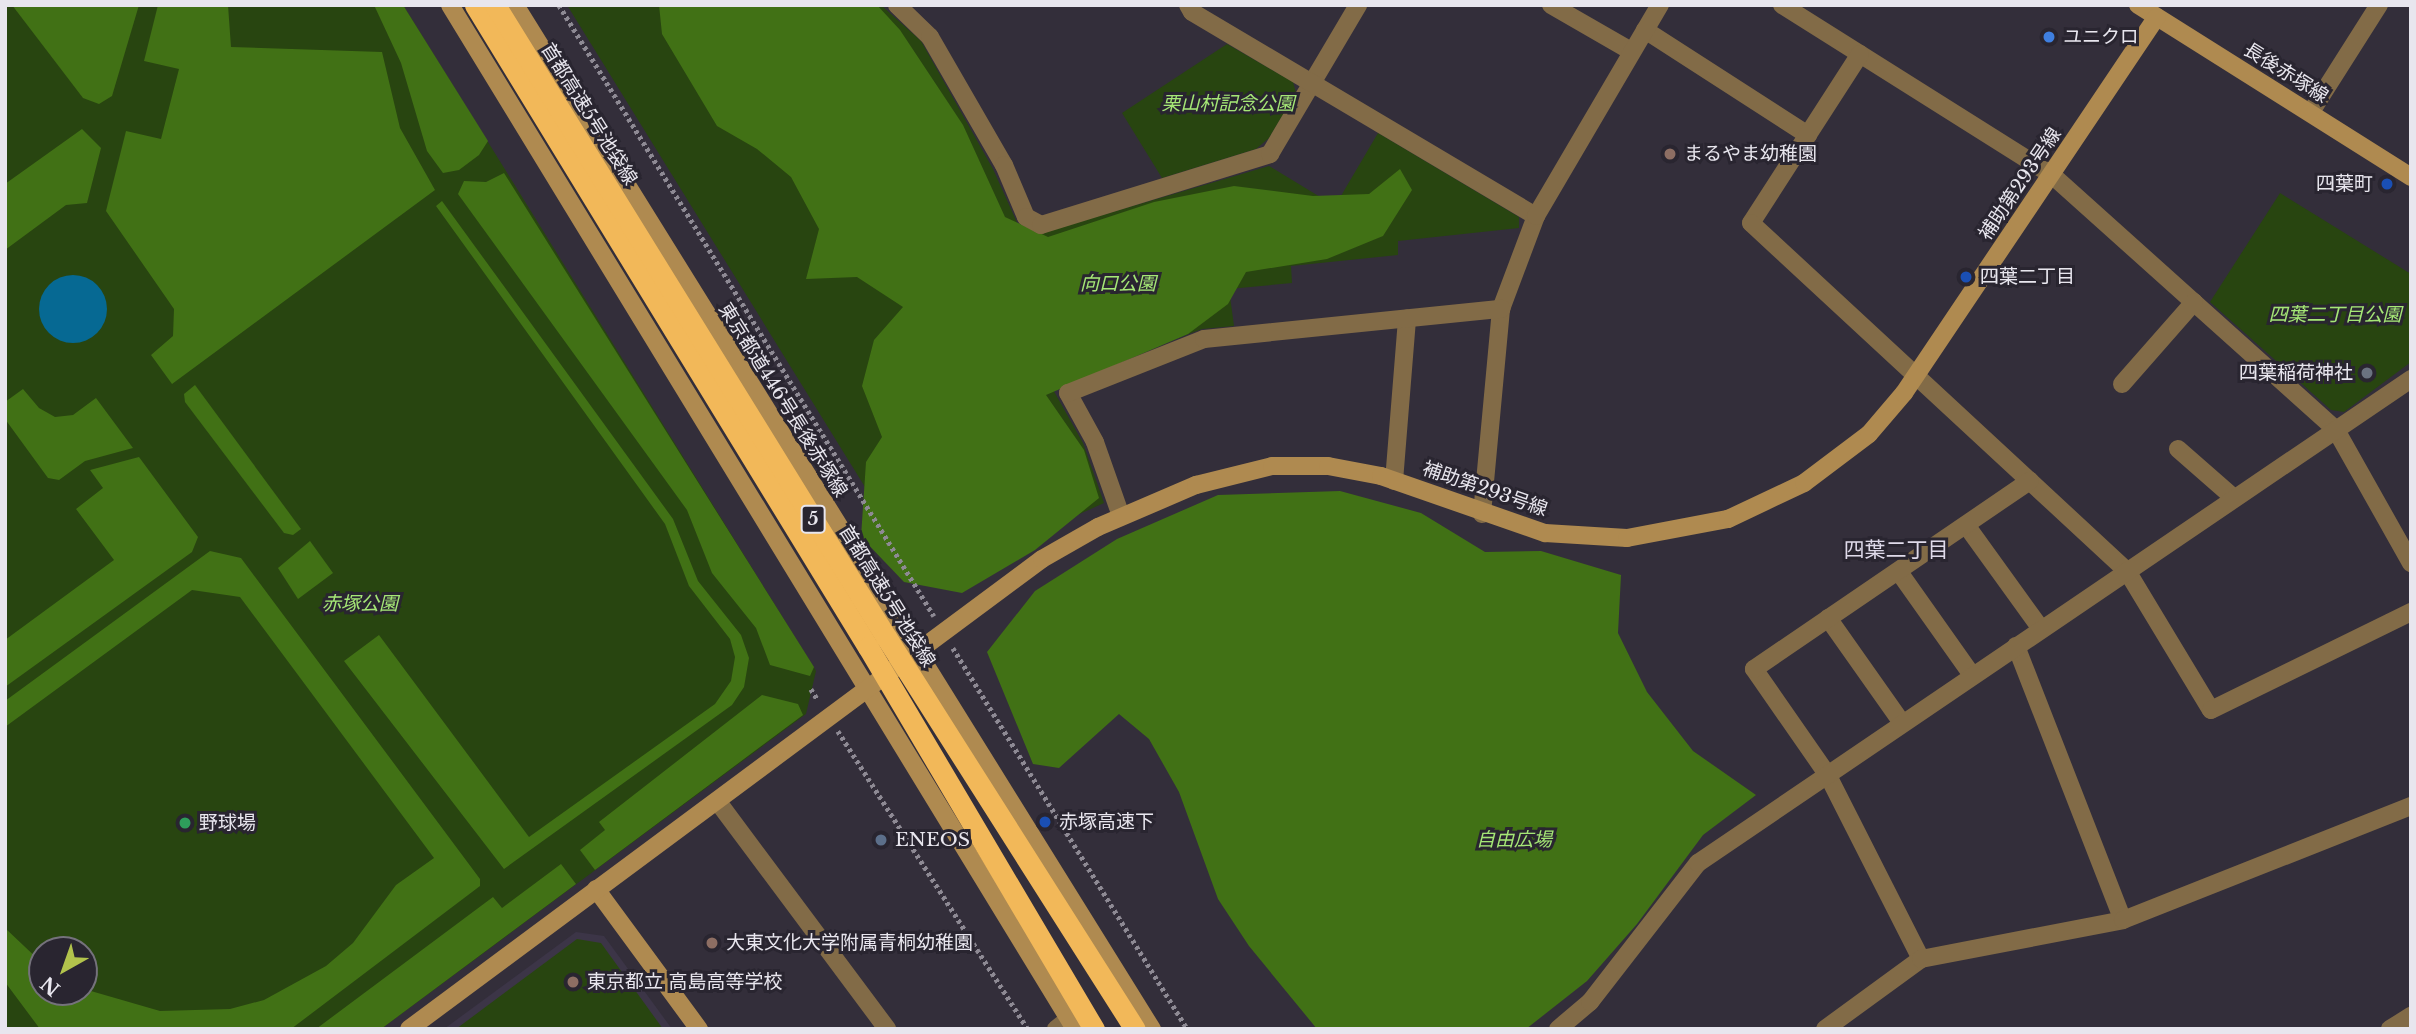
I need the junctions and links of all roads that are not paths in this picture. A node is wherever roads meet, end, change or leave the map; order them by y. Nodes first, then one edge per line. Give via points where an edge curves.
1 (450, 5) edge
2 (475, 5) edge
3 (495, 5) edge
4 (515, 5) edge
5 (1188, 5) edge
6 (1358, 5) edge
7 (1551, 5) edge
8 (1660, 5) edge
9 (1782, 5) edge
10 (2138, 5) edge
11 (2379, 5) edge
12 (907, 8) edge
13 (2157, 18) junction
14 (1645, 30) junction
15 (1631, 51) junction
16 (1860, 54) junction
17 (1313, 83) junction
18 (2311, 112) junction
19 (1808, 135) junction
20 (2052, 174) junction
21 (2411, 177) edge
22 (1536, 216) junction
23 (2194, 302) junction
24 (1501, 309) junction
25 (1407, 319) junction
26 (1917, 374) junction
27 (2411, 379) edge
28 (2122, 384) dead end
29 (2336, 430) junction
30 (2178, 449) dead end
31 (1394, 481) junction
32 (2030, 481) junction
33 (2234, 498) junction
34 (1482, 514) junction
35 (1121, 516) junction
36 (1966, 525) junction
37 (2411, 563) edge
38 (2127, 571) junction
39 (1899, 572) junction
40 (2411, 612) edge
41 (1828, 618) junction
42 (2041, 629) junction
43 (2016, 646) junction
44 (915, 654) junction
45 (1972, 676) junction
46 (870, 687) junction
47 (1902, 723) junction
48 (1826, 774) junction
49 (985, 794) junction
50 (718, 802) junction
51 (2411, 806) edge
52 (964, 808) junction
53 (596, 889) junction
54 (2123, 920) junction
55 (1921, 959) junction
56 (2411, 1016) edge
57 (1067, 1025) edge
58 (410, 1029) edge
59 (699, 1029) edge
60 (887, 1029) edge
61 (1094, 1029) edge
62 (1101, 1029) edge
63 (1128, 1029) edge
64 (1135, 1029) edge
65 (1152, 1029) edge
66 (1558, 1029) edge
67 (1825, 1029) edge
68 (2390, 1029) edge

1 - 46 main road
2 - 52 highway, 首都高速5号池袋線 / 5
3 - 49 highway, 首都高速5号池袋線 / 5
4 - 44 main road, 東京都道446号長後赤塚線
5 - 17 street via 1192,12
6 - 17 street
7 - 15 street
8 - 14 street
9 - 16 street
10 - 13 main road, 長後赤塚線
11 - 18 street
12 - 17 street via 930,37 1004,165 1026,217 1041,225 1270,154
13 - 18 main road, 長後赤塚線
13 - 20 main road, 補助第293号線
14 - 15 street
14 - 19 street
15 - 22 street
16 - 19 street
16 - 20 street
17 - 22 street
18 - 21 main road, 長後赤塚線
19 - 26 street via 1751,223
20 - 23 street
20 - 26 main road, 補助第293号線
22 - 24 street
23 - 28 street
23 - 29 street
24 - 25 street
24 - 34 street
25 - 31 street
25 - 35 street via 1204,339 1068,393 1095,442
26 - 32 street
26 - 34 main road, 補助第293号線 via 1888,414 1849,451 1792,490 1728,519 1654,536 1598,538 1545,533
27 - 29 street
29 - 33 street
29 - 37 street
30 - 33 street
31 - 34 main road, 補助第293号線
31 - 35 main road, 補助第293号線 via 1328,466 1272,466 1221,476
32 - 36 street
32 - 38 street
33 - 38 street
35 - 44 main road, 補助第293号線 via 1052,553
36 - 39 street
36 - 42 street
38 - 40 street via 2211,710
38 - 42 street
39 - 41 street
39 - 45 street
41 - 47 street
41 - 48 street via 1754,669
42 - 43 street
43 - 45 street
43 - 54 street
44 - 46 main road, 補助第293号線
44 - 65 main road, 東京都道446号長後赤塚線
45 - 47 street
46 - 50 main road, 補助第293号線
46 - 57 main road
47 - 48 street
48 - 55 street
48 - 66 street via 1698,863 1590,1002
49 - 63 highway
49 - 64 highway, 首都高速5号池袋線 / 5
50 - 53 main road, 補助第293号線
50 - 60 street
51 - 54 street
52 - 61 highway, 首都高速5号池袋線 / 5
52 - 62 highway
53 - 58 main road, 補助第293号線
53 - 59 main road
54 - 55 street
55 - 67 street
56 - 68 street

